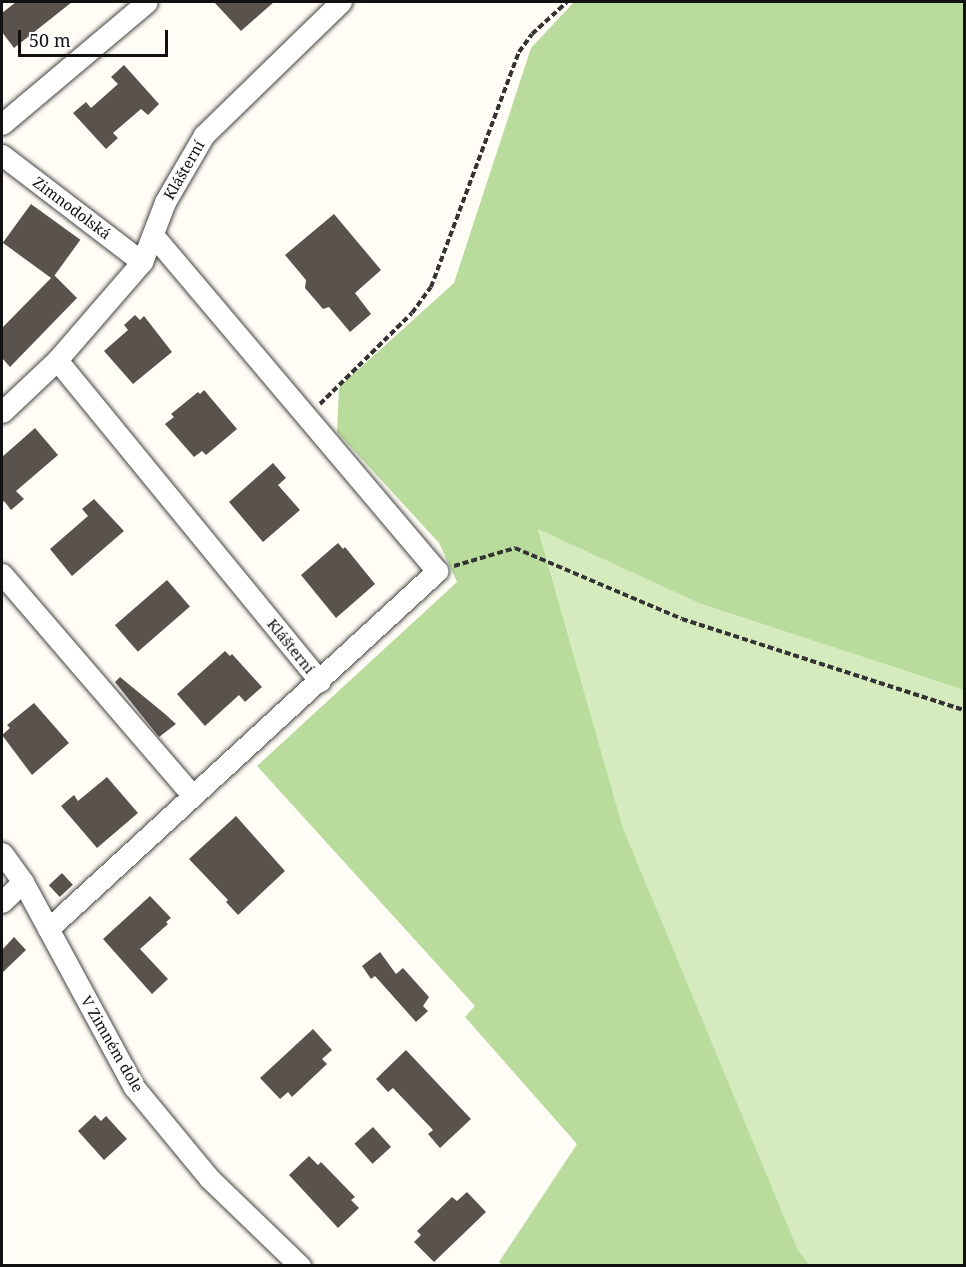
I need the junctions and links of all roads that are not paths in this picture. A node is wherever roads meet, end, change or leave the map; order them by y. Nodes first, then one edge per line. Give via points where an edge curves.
1 (147, 2) edge
2 (340, 2) edge
3 (2, 124) edge
4 (2, 154) edge
5 (153, 235) junction
6 (142, 262) junction
7 (57, 360) junction
8 (3, 406) edge
9 (2, 574) edge
10 (320, 681) junction
11 (192, 795) junction
12 (2, 854) edge
13 (23, 882) junction
14 (2, 902) edge
15 (48, 929) junction
16 (300, 1266) edge

1 - 3 street
2 - 5 street, Klášterní via 204,135 165,202
4 - 6 street, Zimnodolská
5 - 6 street, Klášterní
5 - 10 street via 436,571
6 - 7 street, Klášterní
7 - 8 street, Klášterní
7 - 10 street, Klášterní
9 - 11 street
10 - 11 street
11 - 15 street
12 - 13 street, V Zimném dole
13 - 14 street
13 - 15 street, V Zimném dole
15 - 16 street, V Zimném dole via 134,1087 209,1178

